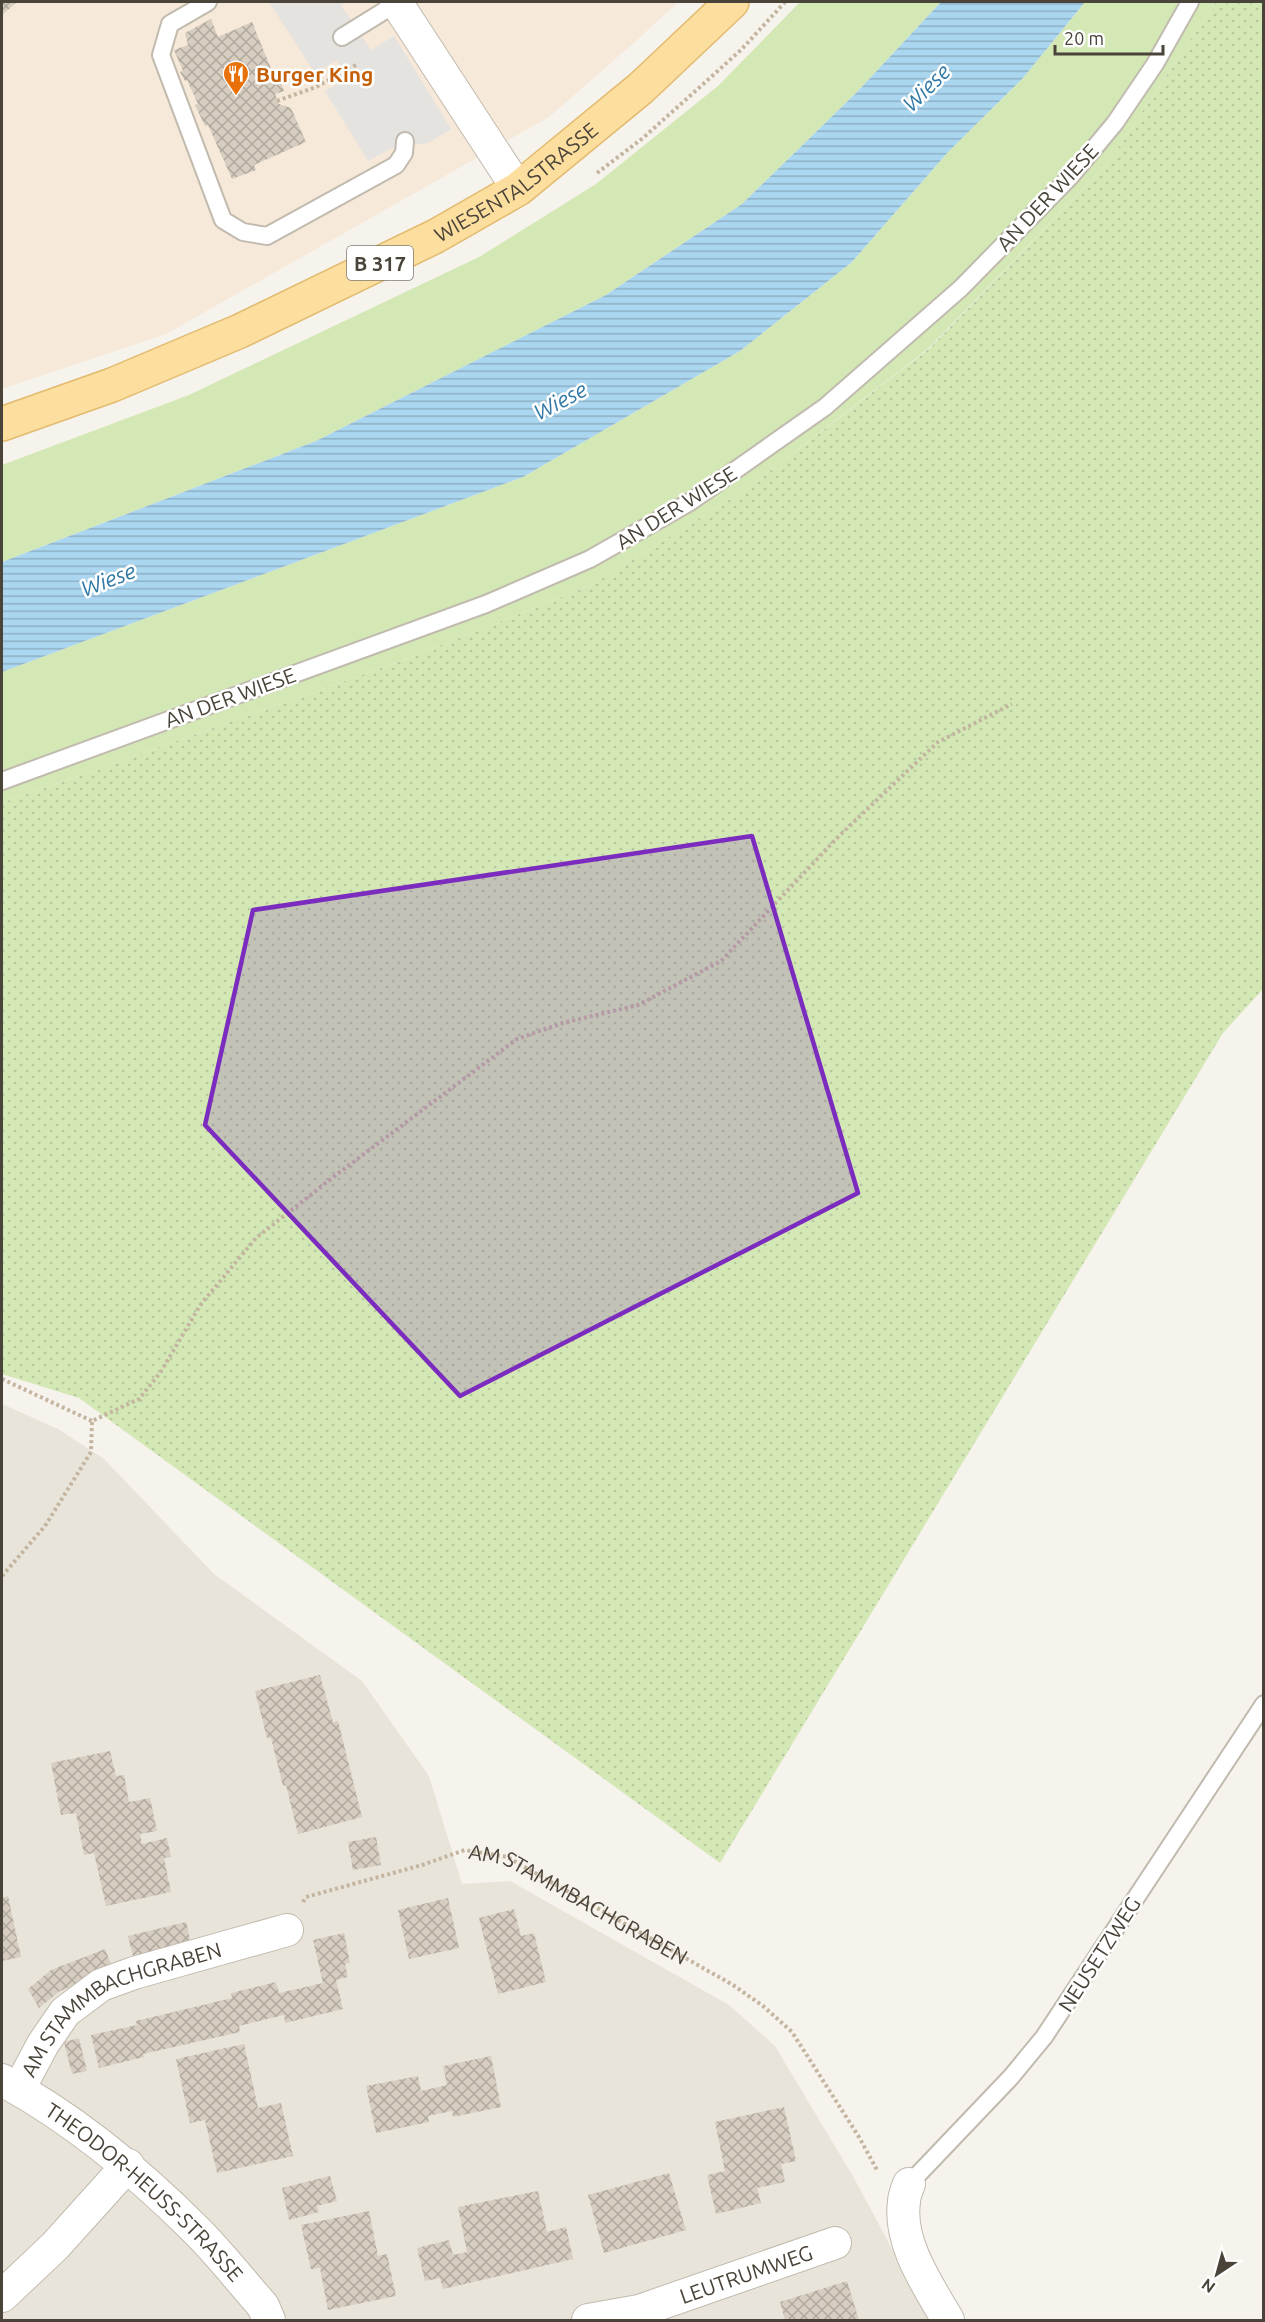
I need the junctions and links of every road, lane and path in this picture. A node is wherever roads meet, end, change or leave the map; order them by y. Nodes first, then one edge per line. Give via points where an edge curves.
1 (208, 2) edge
2 (397, 2) edge
3 (732, 2) edge
4 (1190, 2) edge
5 (342, 37) dead end
6 (358, 64) dead end
7 (278, 100) dead end
8 (405, 141) dead end
9 (518, 189) junction
10 (2, 424) edge
11 (1012, 704) dead end
12 (2, 781) edge
13 (2, 1379) edge
14 (92, 1422) junction
15 (2, 1576) edge
16 (1263, 1704) edge
17 (287, 1929) joint
18 (10, 2085) edge
19 (128, 2165) junction
20 (895, 2180) junction
21 (836, 2243) dead end
22 (2, 2296) edge
23 (269, 2320) edge
24 (588, 2320) edge
25 (948, 2320) edge

1 - 8 lane via 171,24 161,55 223,220 243,232 267,236 396,165 404,153
2 - 5 lane
2 - 9 street
3 - 9 main road, WIESENTALSTRASSE / B 317 via 641,88
4 - 12 lane, AN DER WIESE via 1115,123 1070,177 961,288 825,407 690,502 590,559 486,604
6 - 7 path via 316,87
9 - 10 main road, WIESENTALSTRASSE / B 317 via 436,236 240,331 112,385
11 - 14 path via 938,742 838,837 721,961 638,1005 563,1023 517,1040 336,1175 256,1238 201,1304 160,1373 139,1399
13 - 14 path
14 - 15 path via 91,1452 45,1526
16 - 20 lane, NEUSETZWEG via 1044,2037 1011,2077
17 - 18 street, AM STAMMBACHGRABEN via 101,1985 65,2012
17 - 20 path, AM STAMMBACHGRABEN via 306,1897 465,1850 507,1857 733,1985 763,2006 792,2032 859,2137
18 - 19 street, THEODOR-HEUSS-STRASSE via 32,2096
19 - 22 street via 55,2246
19 - 23 street, THEODOR-HEUSS-STRASSE via 198,2232 263,2306
20 - 25 street via 903,2202 906,2235 918,2267
21 - 24 street, LEUTRUMWEG via 639,2311

